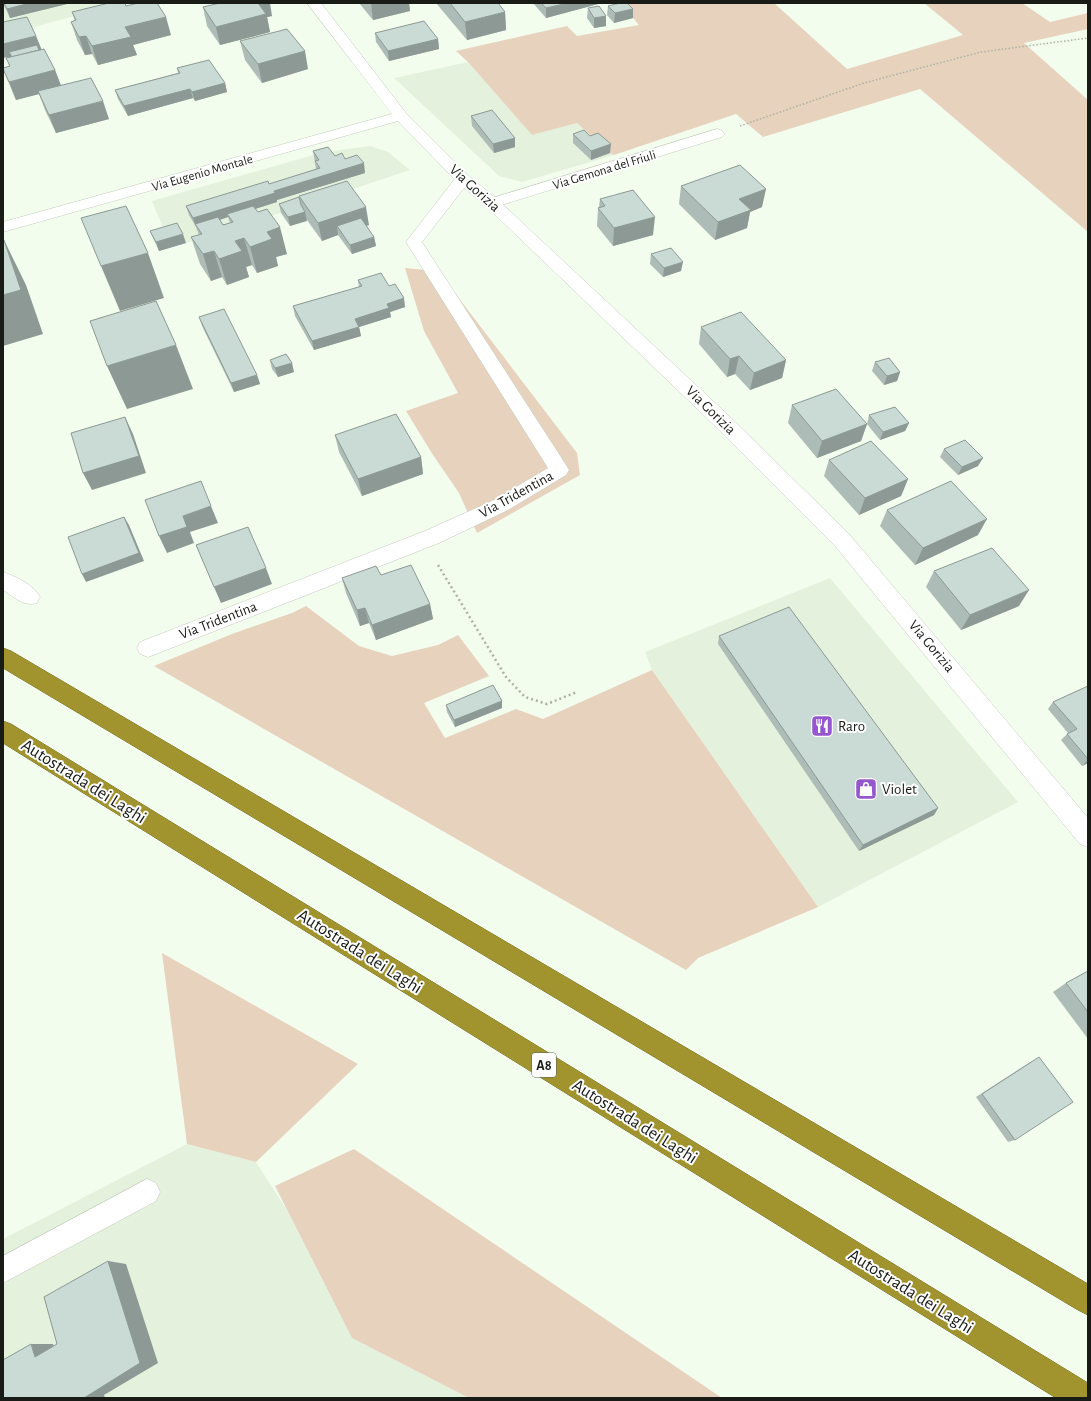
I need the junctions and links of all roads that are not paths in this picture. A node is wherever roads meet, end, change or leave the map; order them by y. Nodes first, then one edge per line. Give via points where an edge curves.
1 (314, 3) edge
2 (401, 116) junction
3 (717, 134) road end
4 (463, 179) junction
5 (492, 203) junction
6 (3, 227) edge
7 (3, 580) edge
8 (30, 597) dead end
9 (148, 648) dead end
10 (3, 657) edge
11 (3, 731) edge
12 (1088, 836) edge
13 (147, 1192) dead end
14 (3, 1270) edge
15 (1088, 1300) edge
16 (1084, 1398) edge

1 - 2 street, Via Gorizia
2 - 4 street, Via Gorizia
2 - 6 street, Via Eugenio Montale
3 - 5 street, Via Gemona del Friuli
4 - 5 street, Via Gorizia
4 - 9 street, Via Tridentina via 414,242 559,470 501,505 432,537
5 - 12 street, Via Gorizia via 721,420 842,540
7 - 8 street
10 - 15 highway
11 - 16 highway, Autostrada dei Laghi / A8
13 - 14 lane

